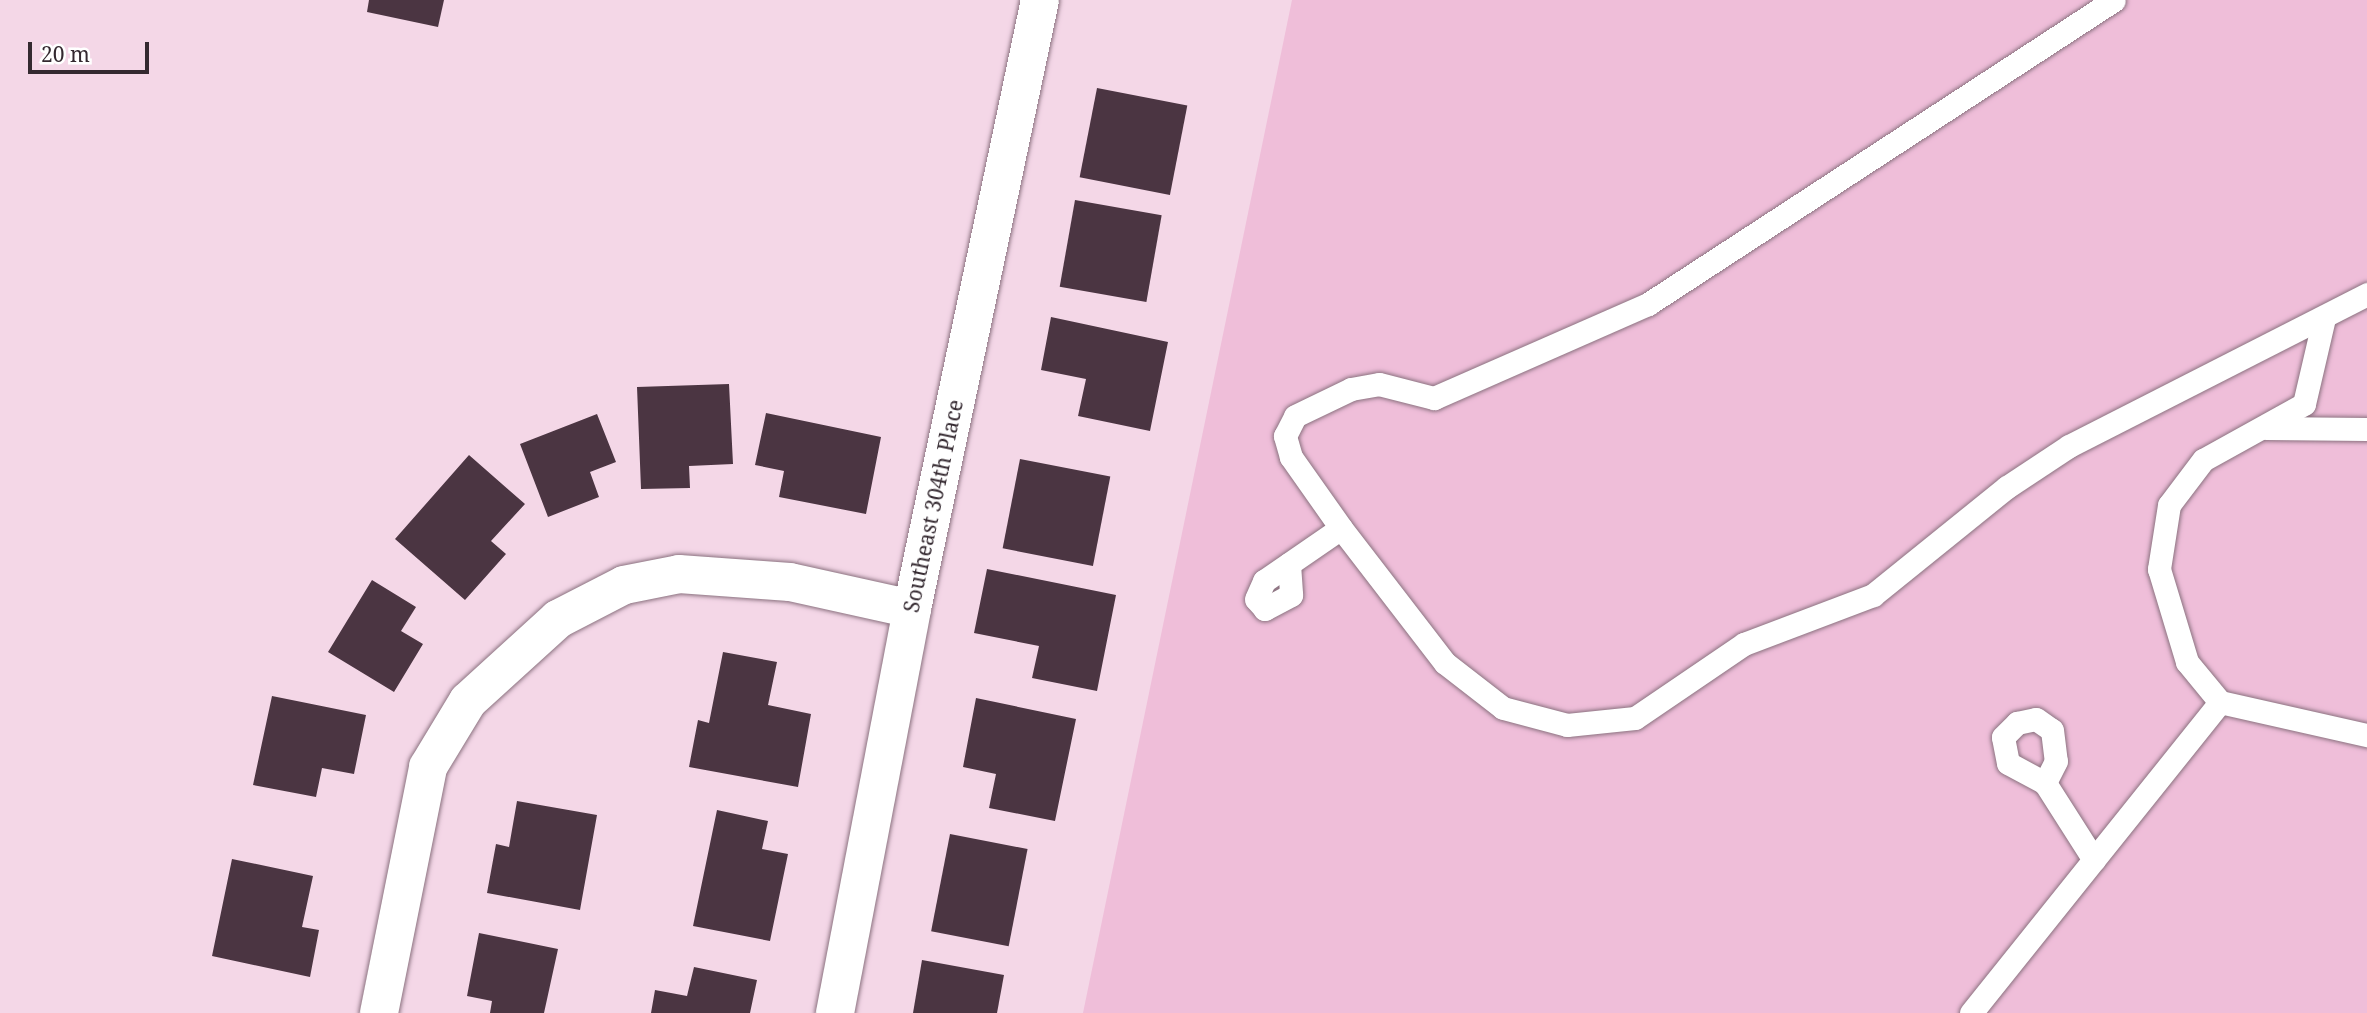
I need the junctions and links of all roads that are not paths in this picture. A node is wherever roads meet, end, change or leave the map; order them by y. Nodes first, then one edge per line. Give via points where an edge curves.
1 (1040, 0) edge
2 (2114, 0) edge
3 (2367, 294) edge
4 (2324, 318) junction
5 (2266, 428) junction
6 (2367, 429) edge
7 (1341, 528) junction
8 (1289, 564) dead end
9 (912, 609) junction
10 (2220, 702) junction
11 (2367, 735) edge
12 (2045, 783) dead end
13 (2094, 860) junction
14 (379, 1013) edge
15 (835, 1013) edge
16 (1971, 1013) edge

1 - 9 street, Southeast 304th Place
2 - 7 lane via 1648,304 1434,398 1378,384 1351,389 1295,416 1285,436 1292,457
3 - 4 lane
4 - 5 lane via 2304,404
4 - 7 lane via 2069,446 2007,487 1873,595 1744,644 1635,718 1567,726 1503,708 1445,663
5 - 6 lane
5 - 10 lane via 2203,460 2169,505 2159,569 2171,625 2187,662
7 - 8 lane
9 - 14 street via 790,582 679,574 624,585 558,620 468,701 439,745 421,789
9 - 15 street, Southeast 304th Place
10 - 11 lane
10 - 13 lane
12 - 13 lane
13 - 16 lane

